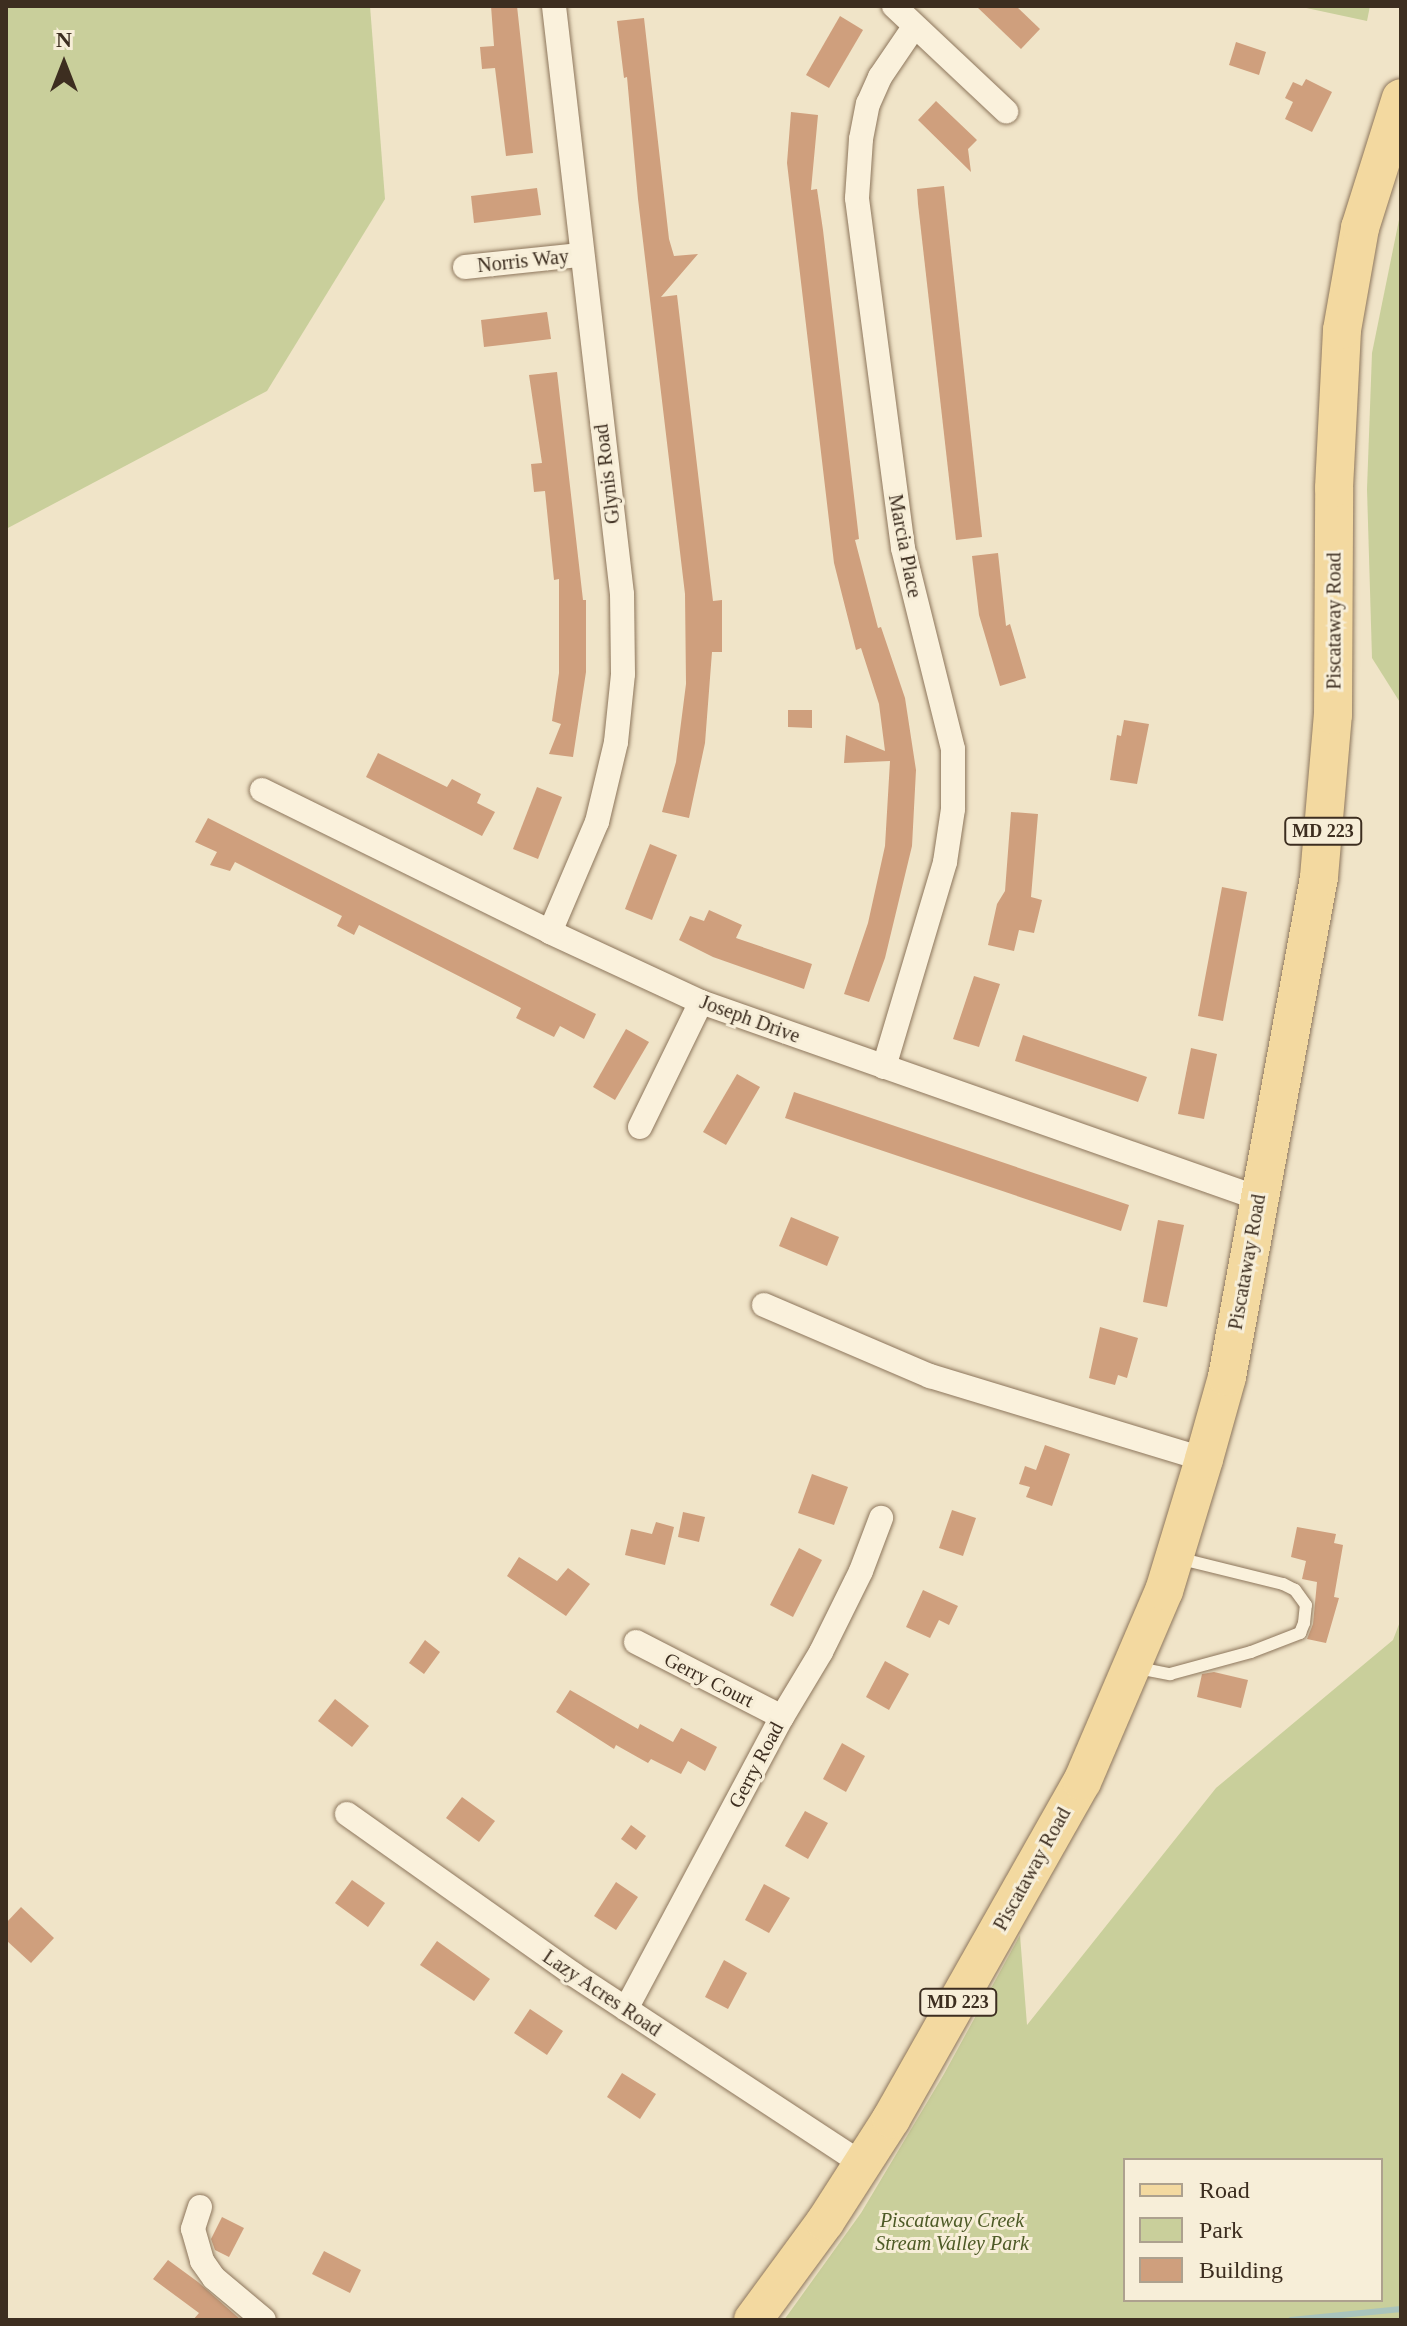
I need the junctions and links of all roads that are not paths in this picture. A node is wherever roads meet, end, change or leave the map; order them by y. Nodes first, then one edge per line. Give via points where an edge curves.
1 (554, 6) edge
2 (894, 6) edge
3 (914, 27) junction
4 (1401, 98) edge
5 (1006, 111) dead end
6 (580, 255) junction
7 (465, 267) dead end
8 (262, 790) dead end
9 (550, 932) junction
10 (701, 1002) junction
11 (884, 1067) junction
12 (640, 1127) dead end
13 (1258, 1198) junction
14 (764, 1305) dead end
15 (1204, 1459) junction
16 (881, 1518) dead end
17 (1175, 1557) junction
18 (636, 1642) dead end
19 (1134, 1667) junction
20 (782, 1717) junction
21 (347, 1814) dead end
22 (626, 2009) junction
23 (862, 2164) junction
24 (200, 2207) dead end
25 (264, 2320) edge
26 (753, 2320) edge

1 - 6 street, Glynis Road
2 - 3 street
3 - 5 street
3 - 11 street, Marcia Place via 868,104 857,198 903,548 953,749 953,809 945,862
4 - 13 main road, Piscataway Road / MD 223 via 1360,228 1342,330 1334,488 1333,715 1319,877
6 - 7 street, Norris Way
6 - 9 street, Glynis Road via 622,594 623,674 616,742 597,822
8 - 9 street, Joseph Drive
9 - 10 street, Joseph Drive
10 - 11 street, Joseph Drive
10 - 12 street
11 - 13 street, Joseph Drive
13 - 15 main road, Piscataway Road / MD 223 via 1227,1377
14 - 15 street via 930,1376
15 - 17 main road, Piscataway Road / MD 223
16 - 20 street, Gerry Road via 821,1652
17 - 19 main road, Piscataway Road / MD 223
17 - 19 lane via 1295,1590 1306,1605 1304,1623 1300,1633 1251,1652 1170,1674
18 - 20 street, Gerry Court
19 - 23 main road, Piscataway Road / MD 223 via 1082,1782 924,2065
20 - 22 street, Gerry Road
21 - 22 street, Lazy Acres Road
22 - 23 street, Lazy Acres Road
23 - 26 main road, Piscataway Road / MD 223
24 - 25 street via 193,2229 202,2261 214,2278

